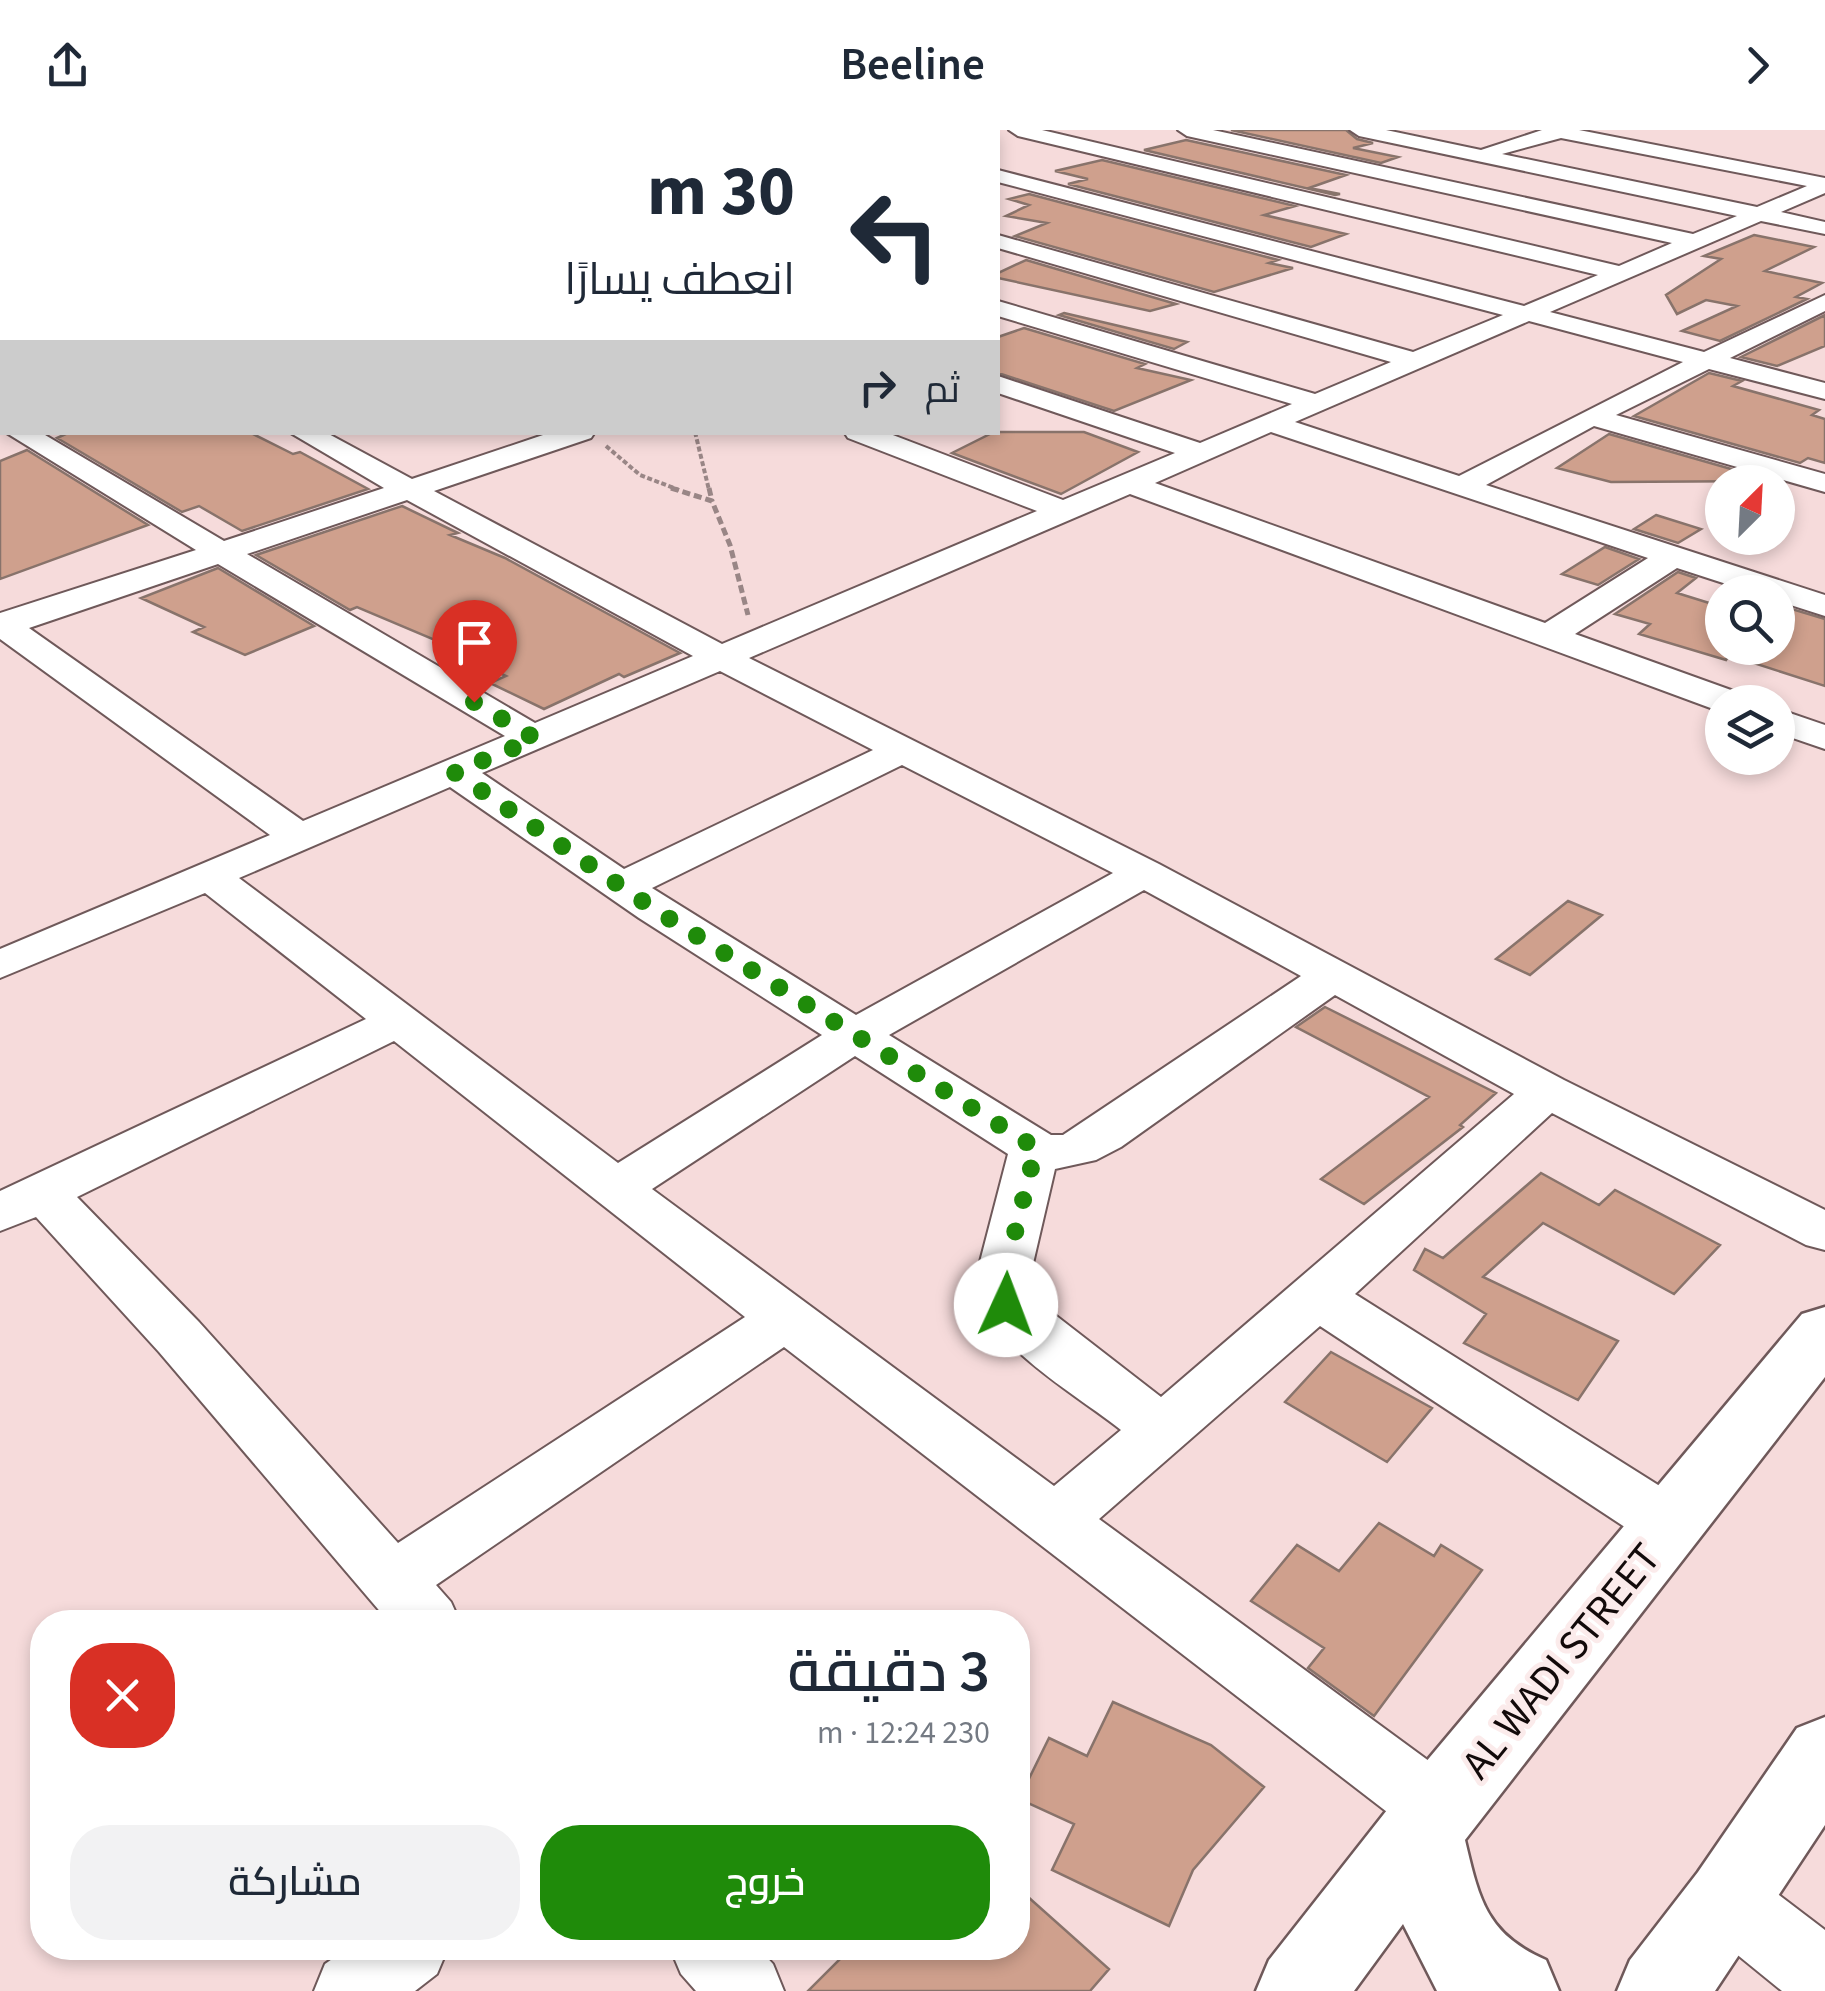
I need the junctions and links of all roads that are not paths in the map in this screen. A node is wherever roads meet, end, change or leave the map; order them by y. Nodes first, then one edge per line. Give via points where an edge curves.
1 (1074, 130) edge
2 (1188, 130) edge
3 (1360, 130) edge
4 (1644, 130) edge
5 (1556, 131) edge
6 (1046, 137) junction
7 (1016, 138) edge
8 (1478, 154) junction
9 (1714, 162) junction
10 (1000, 177) edge
11 (1410, 178) junction
12 (1824, 186) edge
13 (1330, 203) junction
14 (1296, 214) dead end
15 (1761, 214) junction
16 (1263, 225) dead end
17 (1196, 228) junction
18 (1825, 228) edge
19 (1229, 236) junction
20 (1000, 242) edge
21 (1697, 242) junction
22 (1147, 244) dead end
23 (1114, 254) dead end
24 (1081, 265) junction
25 (1624, 274) junction
26 (1048, 276) dead end
27 (1003, 296) edge
28 (1819, 310) edge
29 (1527, 314) junction
30 (1703, 360) junction
31 (1419, 362) junction
32 (1000, 385) edge
33 (1825, 391) edge
34 (1320, 404) junction
35 (1591, 417) junction
36 (1274, 424) junction
37 (24, 435) edge
38 (309, 435) edge
39 (572, 435) edge
40 (866, 435) edge
41 (1203, 453) junction
42 (1825, 483) edge
43 (1131, 484) junction
44 (1460, 487) junction
45 (413, 490) junction
46 (1063, 511) junction
47 (225, 552) junction
48 (1673, 556) junction
49 (1825, 606) edge
50 (1, 625) edge
51 (1548, 636) junction
52 (739, 650) junction
53 (1705, 693) edge
54 (1795, 727) edge
55 (1825, 738) edge
56 (536, 739) junction
57 (902, 750) junction
58 (454, 772) junction
59 (297, 836) junction
60 (1144, 873) junction
61 (209, 875) junction
62 (620, 887) junction
63 (9, 948) edge
64 (1332, 976) junction
65 (396, 1022) junction
66 (855, 1036) junction
67 (1547, 1091) junction
68 (1036, 1148) junction
69 (616, 1188) junction
70 (21, 1202) edge
71 (1825, 1232) edge
72 (1317, 1297) junction
73 (785, 1318) junction
74 (1825, 1331) edge
75 (1162, 1429) junction
76 (1057, 1519) junction
77 (1670, 1525) junction
78 (410, 1602) edge
79 (1825, 1754) edge
80 (1430, 1820) junction
81 (1728, 1901) junction
82 (394, 1960) edge
83 (719, 1960) edge
84 (1825, 1977) edge
85 (352, 1991) edge
86 (746, 1991) edge
87 (1300, 1991) edge
88 (1515, 1991) edge
89 (1662, 1991) edge

1 - 6 street
2 - 11 street
3 - 8 street
4 - 9 street
5 - 8 street
5 - 9 street
6 - 7 street
6 - 13 street
8 - 11 street
8 - 15 street
9 - 12 street
10 - 17 street
11 - 13 street
11 - 21 street
12 - 15 street
13 - 14 street
13 - 25 street
15 - 18 street
15 - 21 street
16 - 19 street
17 - 19 street
17 - 22 street
19 - 29 street
20 - 24 street
21 - 25 street
23 - 24 street
24 - 26 street
24 - 31 street
25 - 29 street
27 - 34 street
28 - 30 street
29 - 30 street
29 - 31 street
30 - 33 street
30 - 35 street
31 - 34 street
32 - 41 street
34 - 36 street
35 - 42 street
35 - 44 street
36 - 41 street
36 - 44 street
37 - 47 street
38 - 45 street
39 - 45 street
40 - 46 street
41 - 43 street
43 - 46 street
43 - 51 street
44 - 48 street
45 - 47 street
45 - 52 street
46 - 52 street
47 - 50 street
47 - 56 street
48 - 49 street
48 - 51 street
50 - 59 street
51 - 53 street
52 - 56 street
52 - 57 street
54 - 55 street
56 - 58 street
57 - 60 street
57 - 62 street
58 - 59 street
58 - 62 street
59 - 61 street
60 - 64 street
60 - 66 street
61 - 63 street
61 - 65 street
62 - 66 street
64 - 67 street
64 - 68 street via 1088,1144 1062,1154
65 - 69 street
65 - 70 street
66 - 68 street
66 - 69 street
67 - 71 street
67 - 72 street
68 - 75 street via 1002,1285 1006,1305
69 - 73 street
70 - 78 street via 180,1337
72 - 75 street
72 - 77 street
73 - 76 street
73 - 78 street
74 - 77 main road, AL WADI STREET
75 - 76 street
76 - 80 street
77 - 80 main road, AL WADI STREET
79 - 81 main road
80 - 87 main road, AL WADI STREET
80 - 88 main road via 1439,1907 1454,1943 1477,1972
81 - 84 street
81 - 89 main road
82 - 85 street
83 - 86 street

